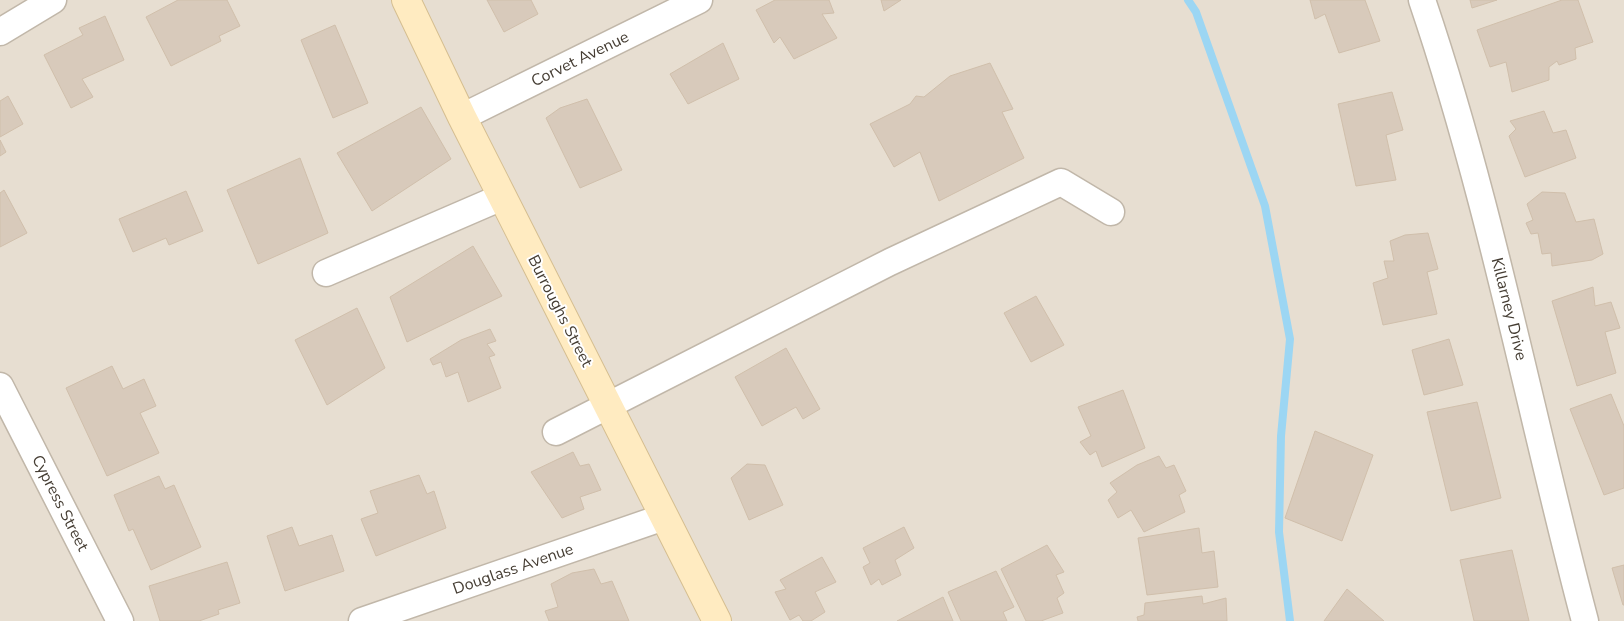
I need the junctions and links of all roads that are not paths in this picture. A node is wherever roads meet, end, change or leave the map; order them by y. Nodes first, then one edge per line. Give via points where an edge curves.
1 (54, 0) edge
2 (406, 0) edge
3 (699, 0) edge
4 (1422, 0) edge
5 (0, 32) edge
6 (462, 117) junction
7 (502, 197) junction
8 (1111, 212) dead end
9 (326, 273) dead end
10 (0, 386) edge
11 (608, 404) junction
12 (556, 432) dead end
13 (664, 517) junction
14 (120, 621) edge
15 (362, 621) edge
16 (717, 621) edge
17 (1585, 621) edge

1 - 5 street
2 - 6 street, Burroughs Street
3 - 6 street, Corvet Avenue
4 - 17 street, Killarney Drive via 1477,177
6 - 7 street, Burroughs Street
7 - 9 street
7 - 11 street, Burroughs Street
8 - 11 street via 1061,182 890,262
10 - 14 street, Cypress Street
11 - 12 street
11 - 13 street, Burroughs Street
13 - 15 street, Douglass Avenue
13 - 16 street, Burroughs Street

